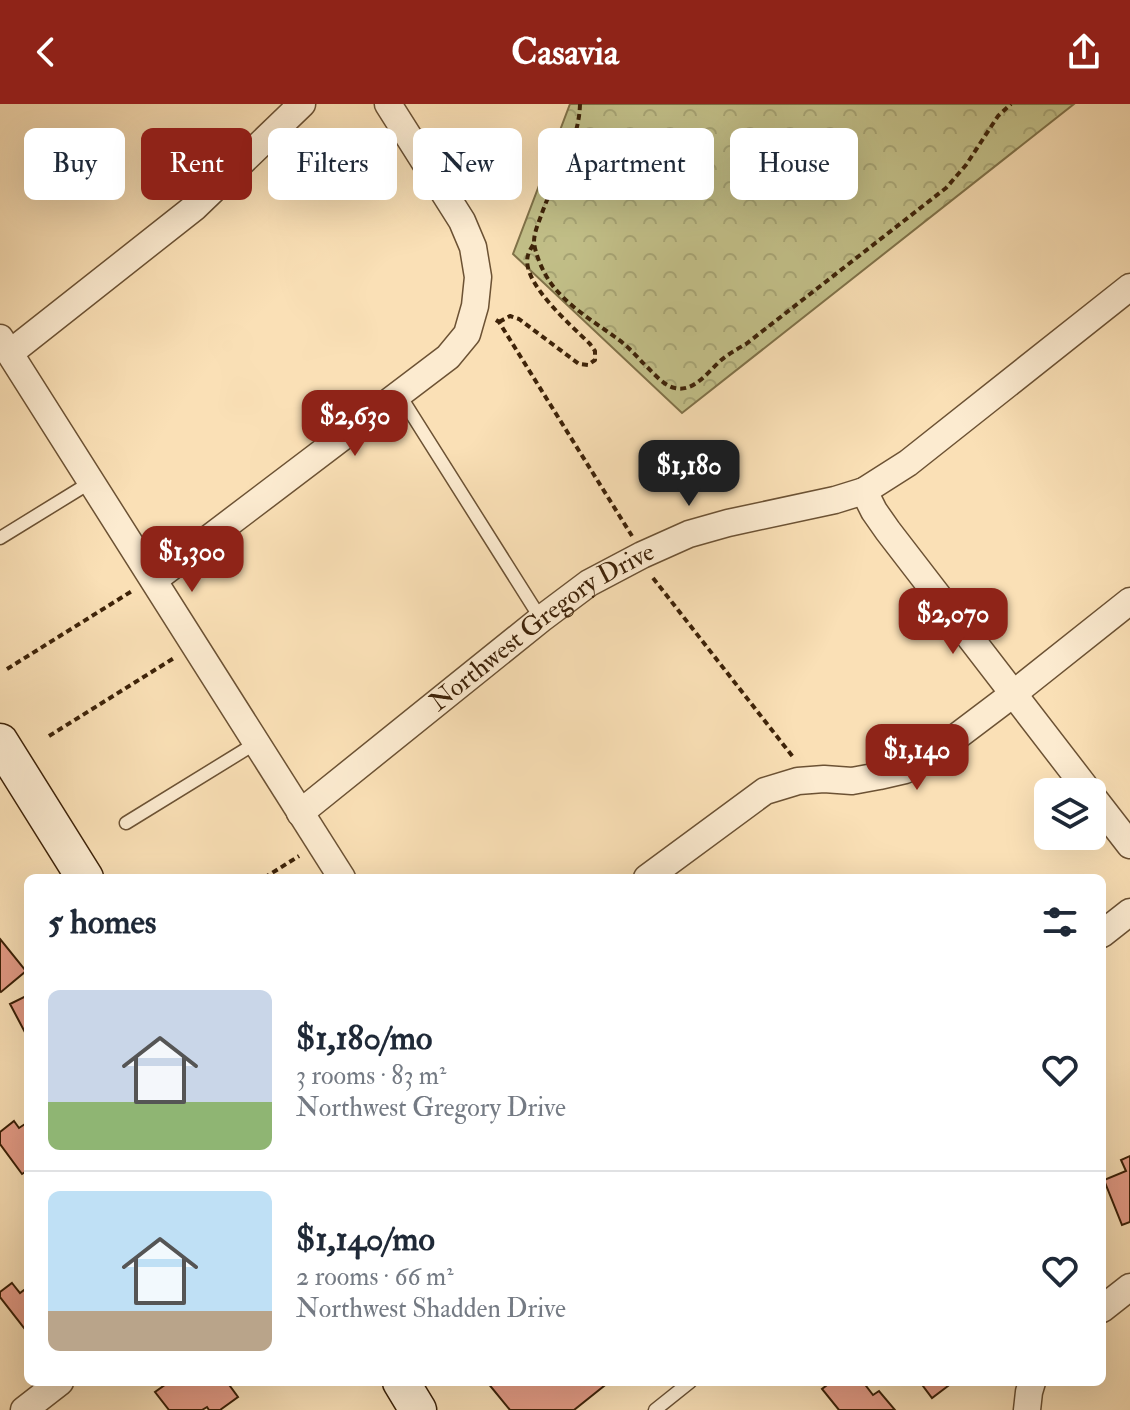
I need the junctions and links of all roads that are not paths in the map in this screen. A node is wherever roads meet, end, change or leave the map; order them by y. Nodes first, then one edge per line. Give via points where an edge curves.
1 (302, 104) edge
2 (388, 104) edge
3 (1130, 287) edge
4 (5, 345) edge
5 (399, 394) junction
6 (91, 482) junction
7 (864, 491) junction
8 (0, 538) edge
9 (143, 586) junction
10 (1130, 601) edge
11 (541, 619) junction
12 (1013, 694) junction
13 (0, 742) edge
14 (256, 743) junction
15 (1078, 778) edge
16 (300, 813) junction
17 (1106, 814) edge
18 (126, 823) dead end
19 (1130, 845) edge
20 (82, 874) edge
21 (339, 874) edge
22 (652, 874) edge
23 (1130, 912) edge
24 (1106, 931) edge
25 (1130, 1287) edge
26 (1106, 1306) edge
27 (55, 1386) edge
28 (403, 1386) edge
29 (685, 1386) edge
30 (1031, 1386) edge
31 (24, 1410) edge
32 (418, 1410) edge
33 (655, 1410) edge
34 (1027, 1410) edge

1 - 4 street via 195,207
2 - 5 street via 462,221 478,277 467,334 448,357
3 - 7 street, Northwest Gregory Drive via 908,463
4 - 6 street
5 - 9 street
5 - 11 lane
6 - 8 lane
6 - 9 street
7 - 11 street, Northwest Gregory Drive via 689,534 589,583
7 - 12 street via 888,531
9 - 14 street
10 - 12 street
11 - 16 street, Northwest Gregory Drive
12 - 15 street
12 - 22 street via 905,770 852,781 798,781 765,791
13 - 20 main road
14 - 16 street
14 - 18 lane
16 - 21 street
17 - 19 street
23 - 24 street
25 - 26 street
27 - 31 street
28 - 32 main road
29 - 33 lane
30 - 34 street

